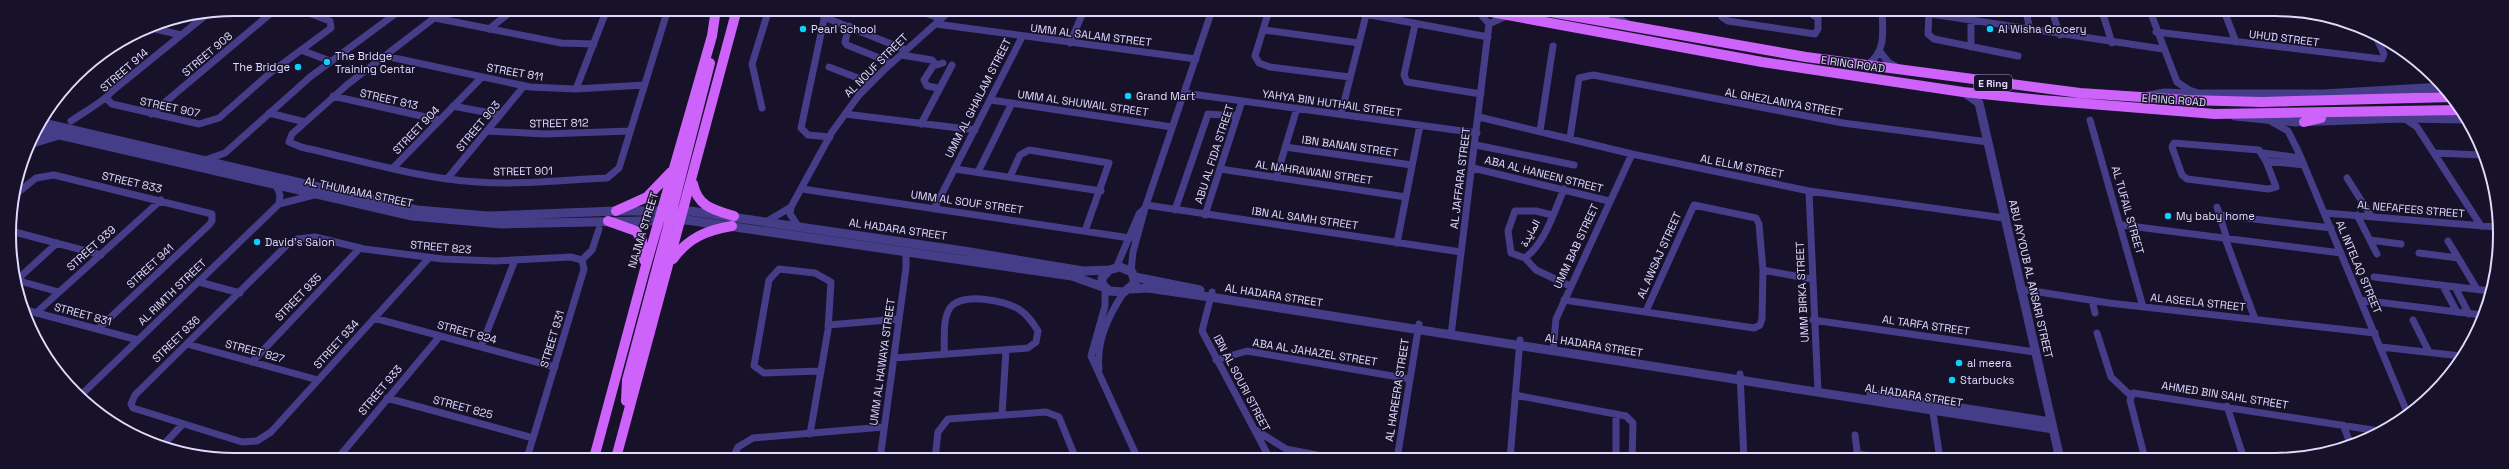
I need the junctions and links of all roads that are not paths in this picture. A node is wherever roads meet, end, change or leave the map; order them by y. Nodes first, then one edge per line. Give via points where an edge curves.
1 (268, 16) edge
2 (316, 16) edge
3 (390, 16) edge
4 (437, 16) edge
5 (505, 16) edge
6 (604, 16) edge
7 (666, 16) edge
8 (715, 16) edge
9 (729, 16) edge
10 (735, 16) edge
11 (767, 16) edge
12 (933, 16) edge
13 (944, 16) edge
14 (1081, 16) edge
15 (1210, 16) edge
16 (1268, 16) edge
17 (1366, 16) edge
18 (1371, 16) edge
19 (1485, 16) edge
20 (1506, 16) joint
21 (1570, 16) edge
22 (1609, 16) edge
23 (1618, 16) edge
24 (1722, 16) edge
25 (1816, 16) edge
26 (1882, 16) edge
27 (1929, 16) edge
28 (1947, 16) edge
29 (2027, 16) edge
30 (2054, 16) edge
31 (2104, 16) edge
32 (2151, 16) edge
33 (2226, 16) edge
34 (824, 17) joint
35 (435, 18) junction
36 (201, 19) edge
37 (941, 19) junction
38 (1590, 20) junction
39 (1971, 20) junction
40 (936, 24) junction
41 (1489, 24) junction
42 (1415, 25) junction
43 (849, 26) junction
44 (489, 29) junction
45 (159, 30) edge
46 (1264, 30) junction
47 (1640, 30) junction
48 (2030, 30) junction
49 (2156, 32) junction
50 (180, 35) junction
51 (2060, 35) junction
52 (712, 36) junction
53 (1022, 36) junction
54 (1488, 38) junction
55 (729, 39) junction
56 (2236, 42) junction
57 (2379, 42) edge
58 (1070, 43) junction
59 (1359, 43) junction
60 (2112, 43) junction
61 (594, 44) junction
62 (1553, 46) dead end
63 (1971, 47) junction
64 (2163, 49) junction
65 (301, 50) junction
66 (903, 52) junction
67 (1881, 53) junction
68 (385, 56) junction
69 (2018, 56) dead end
70 (1196, 59) junction
71 (330, 61) junction
72 (892, 63) junction
73 (952, 65) dead end
74 (1861, 66) junction
75 (829, 67) dead end
76 (1908, 72) junction
77 (482, 77) junction
78 (1350, 77) junction
79 (872, 82) junction
80 (2177, 82) junction
81 (644, 85) junction
82 (524, 86) junction
83 (2436, 87) edge
84 (938, 88) junction
85 (576, 89) junction
86 (1963, 92) junction
87 (2171, 92) junction
88 (1184, 93) junction
89 (1482, 94) junction
90 (1989, 94) junction
91 (2202, 94) junction
92 (334, 96) junction
93 (2445, 97) edge
94 (2144, 98) junction
95 (107, 99) junction
96 (991, 100) junction
97 (1242, 101) junction
98 (2240, 102) junction
99 (1012, 103) junction
100 (1979, 103) junction
101 (453, 106) junction
102 (762, 108) dead end
103 (1297, 108) junction
104 (2454, 110) edge
105 (269, 113) junction
106 (2351, 113) junction
107 (151, 114) junction
108 (845, 114) junction
109 (1341, 114) junction
110 (2226, 114) junction
111 (500, 115) junction
112 (1237, 116) junction
113 (1479, 117) junction
114 (2419, 117) junction
115 (2403, 118) junction
116 (2460, 119) edge
117 (71, 120) dead end
118 (439, 120) junction
119 (2090, 120) dead end
120 (2268, 120) junction
121 (304, 122) junction
122 (2300, 122) junction
123 (921, 124) junction
124 (1420, 125) junction
125 (44, 126) edge
126 (44, 127) edge
127 (1172, 127) junction
128 (2417, 127) junction
129 (630, 130) junction
130 (975, 130) junction
131 (487, 131) junction
132 (1540, 131) junction
133 (2288, 131) junction
134 (1477, 133) junction
135 (63, 135) junction
136 (830, 137) junction
137 (1570, 138) junction
138 (37, 142) edge
139 (1988, 142) junction
140 (1476, 145) junction
141 (1285, 147) junction
142 (225, 153) junction
143 (2263, 153) junction
144 (2434, 153) junction
145 (1632, 154) junction
146 (2478, 156) edge
147 (2301, 158) junction
148 (202, 161) junction
149 (2266, 161) junction
150 (676, 164) junction
151 (1412, 165) junction
152 (2304, 165) junction
153 (224, 166) junction
154 (1574, 166) dead end
155 (392, 168) junction
156 (1473, 168) junction
157 (955, 169) junction
158 (1220, 169) junction
159 (978, 172) junction
160 (1010, 177) junction
161 (1276, 178) junction
162 (2347, 178) dead end
163 (447, 179) junction
164 (692, 179) junction
165 (276, 186) junction
166 (802, 188) junction
167 (1564, 189) junction
168 (20, 191) edge
169 (1101, 191) junction
170 (1809, 191) junction
171 (314, 195) junction
172 (1406, 197) junction
173 (161, 200) junction
174 (1609, 201) junction
175 (279, 204) junction
176 (1145, 206) junction
177 (791, 207) junction
178 (2217, 207) dead end
179 (934, 209) junction
180 (1175, 210) junction
181 (616, 211) junction
182 (2325, 213) junction
183 (1205, 214) junction
184 (672, 215) junction
185 (1552, 215) junction
186 (2220, 215) junction
187 (2357, 215) junction
188 (2371, 216) junction
189 (213, 217) joint
190 (2004, 218) junction
191 (608, 220) junction
192 (733, 221) junction
193 (766, 222) junction
194 (2122, 225) junction
195 (798, 226) junction
196 (2481, 226) junction
197 (2493, 227) edge
198 (2331, 228) junction
199 (599, 229) dead end
200 (1085, 231) junction
201 (16, 232) edge
202 (299, 237) joint
203 (1130, 238) junction
204 (2226, 239) junction
205 (2370, 240) junction
206 (2448, 241) dead end
207 (57, 243) junction
208 (1397, 243) junction
209 (2401, 244) dead end
210 (360, 248) junction
211 (906, 251) junction
212 (1461, 252) junction
213 (919, 253) junction
214 (2341, 253) junction
215 (2418, 253) dead end
216 (2377, 254) dead end
217 (101, 255) junction
218 (1525, 258) junction
219 (2458, 258) junction
220 (428, 259) junction
221 (515, 260) junction
222 (582, 260) junction
223 (669, 266) junction
224 (906, 268) junction
225 (644, 269) junction
226 (1112, 269) junction
227 (1763, 270) junction
228 (1133, 274) junction
229 (20, 276) edge
230 (2374, 277) dead end
231 (1811, 279) junction
232 (21, 280) edge
233 (199, 282) junction
234 (1570, 286) junction
235 (2443, 286) junction
236 (2455, 287) junction
237 (1104, 288) junction
238 (2020, 289) junction
239 (2477, 290) junction
240 (1128, 291) junction
241 (2486, 291) edge
242 (59, 292) junction
243 (240, 293) junction
244 (1211, 295) junction
245 (1564, 300) junction
246 (2092, 300) junction
247 (2361, 300) junction
248 (2143, 307) junction
249 (30, 311) edge
250 (1646, 311) junction
251 (2457, 312) junction
252 (36, 313) junction
253 (2095, 313) dead end
254 (2469, 314) junction
255 (2477, 315) edge
256 (374, 318) junction
257 (898, 319) junction
258 (2255, 319) junction
259 (1814, 320) junction
260 (2413, 320) dead end
261 (828, 325) junction
262 (1419, 327) junction
263 (98, 330) junction
264 (1451, 332) junction
265 (2097, 333) dead end
266 (2375, 333) junction
267 (440, 336) junction
268 (138, 340) junction
269 (1520, 343) junction
270 (187, 344) junction
271 (481, 347) junction
272 (1553, 348) junction
273 (2381, 348) junction
274 (1006, 351) junction
275 (2035, 352) junction
276 (2429, 352) junction
277 (944, 354) junction
278 (2456, 355) edge
279 (894, 358) junction
280 (1216, 360) junction
281 (252, 362) junction
282 (555, 367) junction
283 (819, 371) junction
284 (1100, 373) junction
285 (1740, 377) junction
286 (1410, 379) junction
287 (318, 380) junction
288 (1818, 389) junction
289 (84, 393) edge
290 (1515, 395) junction
291 (2130, 395) junction
292 (387, 398) junction
293 (2227, 406) junction
294 (1932, 407) junction
295 (2406, 409) edge
296 (1002, 414) junction
297 (1616, 414) junction
298 (182, 425) junction
299 (2343, 425) junction
300 (2052, 426) junction
301 (884, 427) junction
302 (1253, 428) junction
303 (623, 430) junction
304 (2372, 430) edge
305 (810, 434) junction
306 (1855, 435) dead end
307 (533, 438) junction
308 (2349, 440) edge
309 (165, 442) edge
310 (341, 453) edge
311 (528, 453) edge
312 (595, 453) edge
313 (617, 453) edge
314 (736, 453) edge
315 (881, 453) edge
316 (935, 453) edge
317 (1074, 453) edge
318 (1135, 453) edge
319 (1267, 453) edge
320 (1306, 453) edge
321 (1398, 453) edge
322 (1510, 453) edge
323 (1616, 453) edge
324 (1632, 453) edge
325 (1744, 453) edge
326 (1857, 453) edge
327 (1939, 453) edge
328 (2059, 453) edge
329 (2143, 453) edge
330 (2242, 453) edge

1 - 107 street, STREET 908
2 - 65 street, STREET 907 via 330,21 332,26 329,31
3 - 71 street
4 - 35 street, STREET 901
5 - 44 street
6 - 61 street
7 - 81 street, STREET 901
8 - 52 main road, NAJMA STREET
9 - 55 main road
10 - 55 main road, NAJMA STREET
11 - 102 street via 752,64
12 - 37 street
13 - 37 street, AL NOUF STREET
14 - 58 street
15 - 70 street
16 - 46 street
17 - 59 street
18 - 42 street
19 - 41 street
20 - 41 street
20 - 86 main road, E RING ROAD / E Ring via 1734,58
21 - 38 main road, E RING ROAD / E Ring
22 - 38 street via 1606,19
23 - 47 street via 1622,22
24 - 25 street via 1728,21 1814,34 1818,29
26 - 67 street
27 - 63 street via 1930,36
28 - 39 street
29 - 48 street
30 - 51 street
31 - 60 street
32 - 49 street
33 - 56 street
34 - 43 street
34 - 136 street via 801,128 808,134
35 - 44 street
35 - 68 street, STREET 901
36 - 50 street, STREET 914
37 - 40 street, AL NOUF STREET
38 - 47 main road, E RING ROAD / E Ring
39 - 48 street
39 - 63 street
40 - 53 street, UMM AL SALAM STREET
40 - 66 street, AL NOUF STREET
41 - 54 street, AL JAFFARA STREET
42 - 54 street
42 - 89 street via 1404,75 1407,82
43 - 66 street
43 - 72 street via 845,42 848,46
44 - 61 street via 561,43
45 - 50 street
46 - 59 street
46 - 78 street via 1255,56 1259,64
47 - 74 main road, E RING ROAD / E Ring
48 - 51 street
49 - 56 street, UHUD STREET
49 - 64 street
50 - 95 street, STREET 914 via 111,92
51 - 60 street
52 - 150 main road, NAJMA STREET
52 - 184 main road via 710,66
53 - 58 street, UMM AL SALAM STREET
53 - 96 street, UMM AL GHAILAM STREET
54 - 89 street, AL JAFFARA STREET
55 - 164 main road, NAJMA STREET
56 - 57 street, UHUD STREET via 2382,59 2384,54
58 - 70 street, UMM AL SALAM STREET
59 - 78 street
60 - 64 street
61 - 85 street
62 - 132 street
63 - 69 street
64 - 80 street
65 - 71 street
65 - 107 street, STREET 907 via 212,122 199,124
66 - 72 street, AL NOUF STREET
66 - 84 street via 939,64 932,67 924,82 927,86
67 - 74 street via 1873,62
67 - 76 street via 1888,62
68 - 77 street, STREET 811
68 - 92 street, STREET 901
70 - 88 street
71 - 105 street
72 - 79 street, AL NOUF STREET
73 - 84 street
74 - 76 main road, E RING ROAD / E Ring
75 - 79 street
76 - 94 main road, E RING ROAD / E Ring
77 - 82 street, STREET 811
77 - 101 street, STREET 904
78 - 109 street
79 - 108 street, AL NOUF STREET
80 - 87 street
80 - 91 street via 2189,90
81 - 85 street, STREET 811
81 - 129 street, STREET 901
82 - 85 street, STREET 811
82 - 111 street, STREET 903
83 - 91 street, E RING ROAD via 2323,94
84 - 123 street
86 - 90 main road, E RING ROAD / E Ring
86 - 100 street
87 - 91 street, E RING ROAD
87 - 94 street, E RING ROAD
88 - 97 street, YAHYA BIN HUTHAIL STREET
88 - 127 street
89 - 113 street, AL JAFFARA STREET
90 - 100 street
90 - 110 main road, E RING ROAD / E Ring via 2138,109
91 - 98 street
92 - 118 street, STREET 813
92 - 121 street, STREET 901
93 - 98 main road, E RING ROAD / E Ring via 2348,102
94 - 98 main road, E RING ROAD / E Ring
95 - 107 street, STREET 907 via 112,104
95 - 117 street, STREET 914 via 94,104
96 - 99 street, UMM AL SHUWAIL STREET
96 - 130 street, UMM AL GHAILAM STREET
97 - 103 street, YAHYA BIN HUTHAIL STREET
97 - 112 street, ABU AL FIDA STREET
99 - 127 street, UMM AL SHUWAIL STREET
99 - 159 street
100 - 139 street, ABU AYYOUB AL ANSARI STREET
101 - 111 street, STREET 904
101 - 118 street, STREET 904
103 - 109 street, YAHYA BIN HUTHAIL STREET
103 - 141 street
104 - 106 main road, E RING ROAD / E Ring
105 - 121 street
105 - 142 street
106 - 110 main road, E RING ROAD / E Ring
106 - 122 main road
108 - 123 street
108 - 136 street, AL NOUF STREET
109 - 124 street, YAHYA BIN HUTHAIL STREET
110 - 120 street, E RING ROAD
111 - 131 street, STREET 903
112 - 158 street, ABU AL FIDA STREET
112 - 180 street via 1208,114
113 - 132 street, AL ELLM STREET
113 - 134 street, AL JAFFARA STREET
114 - 115 street, E RING ROAD
114 - 116 street, E RING ROAD
114 - 128 street
115 - 122 street, E RING ROAD
115 - 128 street
118 - 155 street, STREET 904
119 - 194 street, AL TUFAIL STREET
120 - 122 street, E RING ROAD
120 - 133 street
121 - 155 street, STREET 901 via 289,139 294,145
122 - 133 street
123 - 130 street
124 - 134 street, YAHYA BIN HUTHAIL STREET
124 - 151 street
125 - 148 street, AL THUMAMA STREET
126 - 135 street, AL THUMAMA STREET
127 - 176 street
128 - 144 street
129 - 131 street, STREET 812 via 545,134
129 - 163 street, STREET 901 via 619,168 607,178 508,183
130 - 157 street, UMM AL GHAILAM STREET
131 - 163 street, STREET 903
132 - 137 street, AL ELLM STREET
133 - 147 street, AL INTELAQ STREET
134 - 140 street, AL JAFFARA STREET
135 - 138 street
135 - 165 street, AL THUMAMA STREET
136 - 166 street, AL NOUF STREET
137 - 139 street, AL GHEZLANIYA STREET via 1579,78 1593,75 1843,123
137 - 145 street, AL ELLM STREET
139 - 190 street, ABU AYYOUB AL ANSARI STREET
140 - 154 street
140 - 156 street, AL JAFFARA STREET
141 - 151 street, IBN BANAN STREET
141 - 161 street
142 - 148 street
142 - 153 street
143 - 147 street
143 - 149 street
143 - 149 street via 2252,149 2176,143 2172,145 2182,175 2190,180 2272,189 2276,185
144 - 146 street
144 - 196 street
145 - 170 street, AL ELLM STREET
145 - 174 street, UMM BAB STREET
147 - 152 street, AL INTELAQ STREET
148 - 153 street, AL THUMAMA STREET
149 - 152 street
150 - 181 main road via 650,197
150 - 184 main road, NAJMA STREET
151 - 172 street
152 - 182 street, AL INTELAQ STREET
153 - 181 street, AL THUMAMA STREET via 395,206 438,212 506,216
155 - 163 street, STREET 901
156 - 167 street, ABA AL HANEEN STREET
156 - 212 street, AL JAFFARA STREET
157 - 159 street, UMM AL GHAILAM STREET
157 - 179 street, UMM AL GHAILAM STREET
158 - 161 street, AL NAHRAWANI STREET
158 - 183 street, ABU AL FIDA STREET
159 - 160 street, UMM AL GHAILAM STREET
160 - 169 street, UMM AL GHAILAM STREET
160 - 169 street via 1020,155 1029,150 1105,161 1109,167
161 - 172 street, AL NAHRAWANI STREET
162 - 188 street
164 - 184 main road, NAJMA STREET
164 - 192 main road via 694,195 700,204
165 - 171 street, AL THUMAMA STREET
165 - 175 street via 280,195
166 - 177 street, AL NOUF STREET
166 - 179 street, UMM AL SOUF STREET
167 - 174 street, ABA AL HANEEN STREET
167 - 185 street, المايدة
168 - 173 street, STREET 833 via 42,176 54,175
169 - 200 street
170 - 190 street, AL ELLM STREET
170 - 231 street, UMM BIRKA STREET
171 - 175 street, AL RIMTH STREET
171 - 191 street, AL THUMAMA STREET via 412,216 451,221 501,224
172 - 208 street
173 - 189 street, STREET 833 via 208,212
173 - 217 street, STREET 939
174 - 234 street, UMM BAB STREET
175 - 233 street, AL RIMTH STREET
176 - 180 street, IBN AL SAMH STREET
176 - 203 street via 1139,214
176 - 228 street via 1146,211 1133,252
177 - 193 street, AL NOUF STREET
177 - 195 street via 790,214
178 - 186 street
179 - 200 street, UMM AL SOUF STREET
180 - 183 street, IBN AL SAMH STREET
181 - 184 street, AL THUMAMA STREET
182 - 187 street, AL NEFAFEES STREET
182 - 198 street, AL INTELAQ STREET
183 - 208 street, IBN AL SAMH STREET
184 - 191 street, AL THUMAMA STREET
184 - 192 street, AL HADARA STREET
184 - 223 main road, NAJMA STREET
184 - 225 main road, NAJMA STREET
184 - 303 main road via 627,380
185 - 218 street, المايدة via 1532,253
185 - 218 street, المايدة via 1522,209 1510,215 1508,247 1511,253
186 - 198 street
186 - 204 street
187 - 188 street, AL NEFAFEES STREET
187 - 205 street
188 - 196 street, AL NEFAFEES STREET
189 - 263 street, STREET 941 via 209,226
190 - 238 street, ABU AYYOUB AL ANSARI STREET
191 - 225 main road via 635,228 640,233 644,242
192 - 193 street, AL HADARA STREET
192 - 211 street, AL HADARA STREET
192 - 223 main road via 692,238 677,253
193 - 195 street, AL HADARA STREET
194 - 204 street
194 - 248 street, AL TUFAIL STREET
195 - 226 street, AL HADARA STREET via 1083,271
196 - 197 street, AL NEFAFEES STREET
198 - 214 street, AL INTELAQ STREET
199 - 222 street via 592,250
200 - 203 street, UMM AL SOUF STREET
201 - 207 street
202 - 210 street, STREET 823 via 311,236
202 - 243 street, STREET 936 via 288,244
203 - 226 street
204 - 214 street
204 - 258 street
205 - 209 street
205 - 216 street
206 - 219 street
207 - 217 street
207 - 229 street
208 - 212 street, IBN AL SAMH STREET
210 - 220 street, STREET 823
210 - 281 street, STREET 935
211 - 213 street, AL HADARA STREET
211 - 224 street, UMM AL HAWAYA STREET
212 - 264 street, AL JAFFARA STREET
213 - 224 street via 912,258
213 - 237 street, AL HADARA STREET via 1072,276
214 - 247 street, AL INTELAQ STREET
215 - 219 street
217 - 242 street, STREET 939
218 - 234 street via 1536,270
219 - 239 street
220 - 221 street, STREET 823
220 - 256 street, STREET 934
221 - 222 street, STREET 823 via 571,257
221 - 271 street
222 - 282 street, STREET 931 via 584,269
223 - 303 main road, NAJMA STREET
224 - 257 street, UMM AL HAWAYA STREET
225 - 312 main road, NAJMA STREET
226 - 228 street via 1124,268
226 - 237 street via 1102,278
227 - 231 street
227 - 250 street, AL AWSAJ STREET via 1762,320 1760,325 1754,328
227 - 250 street, AL AWSAJ STREET via 1760,224 1756,218 1694,205
228 - 240 street via 1135,283
228 - 244 street, AL HADARA STREET
230 - 235 street
231 - 259 street, UMM BIRKA STREET
232 - 242 street
233 - 243 street
233 - 268 street, AL RIMTH STREET
234 - 245 street, UMM BAB STREET
235 - 236 street
235 - 251 street
236 - 239 street
236 - 254 street
237 - 240 street via 1112,293
237 - 284 street via 1105,306 1091,356
238 - 246 street, AL ASEELA STREET
238 - 275 street, ABU AYYOUB AL ANSARI STREET
239 - 241 street
240 - 244 street, AL HADARA STREET via 1148,288
240 - 284 street via 1111,314 1100,344
242 - 252 street, STREET 939
243 - 270 street, STREET 936
244 - 262 street, AL HADARA STREET
244 - 280 street, IBN AL SOURI STREET via 1202,325
245 - 250 street, AL AWSAJ STREET
245 - 272 street, UMM BAB STREET via 1556,319
246 - 248 street, AL ASEELA STREET
246 - 253 street
247 - 251 street
247 - 266 street, AL INTELAQ STREET
248 - 258 street, AL ASEELA STREET
249 - 252 street, STREET 831
251 - 254 street
252 - 263 street, STREET 831
254 - 255 street
256 - 267 street, STREET 824
256 - 287 street, STREET 934
257 - 261 street
257 - 279 street, UMM AL HAWAYA STREET
258 - 266 street, AL ASEELA STREET
259 - 275 street, AL TARFA STREET
259 - 288 street, UMM BIRKA STREET
260 - 276 street
261 - 283 street
261 - 283 street via 831,284 828,278 821,274 785,268 771,276 754,366 764,373
262 - 264 street, AL HADARA STREET
262 - 286 street, AL HAREERA STREET
263 - 268 street, STREET 831
264 - 269 street, AL HADARA STREET
265 - 291 street via 2111,377
266 - 273 street, AL INTELAQ STREET
267 - 271 street, STREET 824
267 - 292 street, STREET 933
268 - 289 street, AL RIMTH STREET
269 - 272 street, AL HADARA STREET
269 - 290 street
270 - 281 street, STREET 827
270 - 298 street, STREET 936 via 135,395 131,404 137,411
271 - 282 street, STREET 824
272 - 285 street, AL HADARA STREET
273 - 276 street
273 - 295 street, AL INTELAQ STREET
274 - 277 street
274 - 277 street via 1033,346 1039,337 1032,323 1020,310 1012,306 965,298 955,302 948,311
274 - 296 street
275 - 300 street, ABU AYYOUB AL ANSARI STREET
276 - 278 street
277 - 279 street
279 - 301 street, UMM AL HAWAYA STREET
280 - 286 street, ABA AL JAHAZEL STREET via 1248,352
280 - 302 street, IBN AL SOURI STREET
281 - 287 street, STREET 827
282 - 307 street, STREET 931
283 - 305 street
284 - 318 street
285 - 288 street, AL HADARA STREET
285 - 325 street
286 - 321 street, AL HAREERA STREET
287 - 298 street, STREET 934 via 271,432 257,441 242,442
288 - 294 street, AL HADARA STREET
290 - 297 street
290 - 322 street
291 - 293 street, AHMED BIN SAHL STREET via 2137,392
291 - 329 street
292 - 307 street, STREET 825
292 - 310 street, STREET 933
293 - 299 street, AHMED BIN SAHL STREET
293 - 330 street
294 - 300 street, AL HADARA STREET
294 - 327 street
296 - 316 street via 948,419 937,433
296 - 317 street via 1055,414 1059,417
297 - 323 street
297 - 324 street via 1626,416 1633,423
298 - 309 street
299 - 304 street, AHMED BIN SAHL STREET
299 - 308 street
300 - 328 street, ABU AYYOUB AL ANSARI STREET
301 - 305 street
301 - 315 street, UMM AL HAWAYA STREET
302 - 319 street, IBN AL SOURI STREET
302 - 320 street via 1286,449
303 - 313 main road, NAJMA STREET
305 - 314 street via 753,438 738,446
306 - 326 street
307 - 311 street, STREET 931

